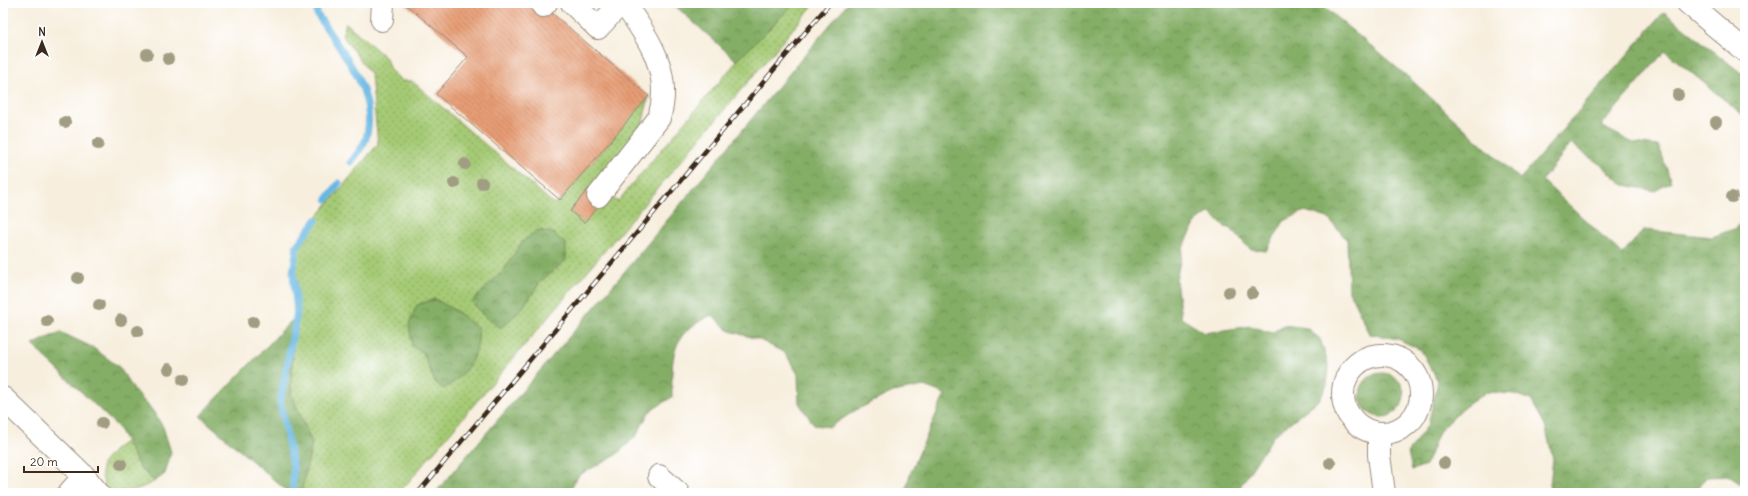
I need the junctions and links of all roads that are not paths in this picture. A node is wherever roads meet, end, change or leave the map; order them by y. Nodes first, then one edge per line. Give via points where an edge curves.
1 (572, 3) edge
2 (622, 3) edge
3 (1688, 3) edge
4 (1745, 51) edge
5 (598, 196) dead end
6 (3, 398) edge
7 (1379, 433) dead end
8 (84, 476) junction
9 (659, 476) dead end
10 (69, 493) edge
11 (98, 493) edge
12 (678, 493) edge
13 (1384, 493) edge

1 - 2 street via 598,28
2 - 5 street via 641,26 658,59 664,90 663,108 659,118
3 - 4 street
6 - 8 street
7 - 13 street via 1378,455
8 - 10 street
8 - 11 street
9 - 12 street

